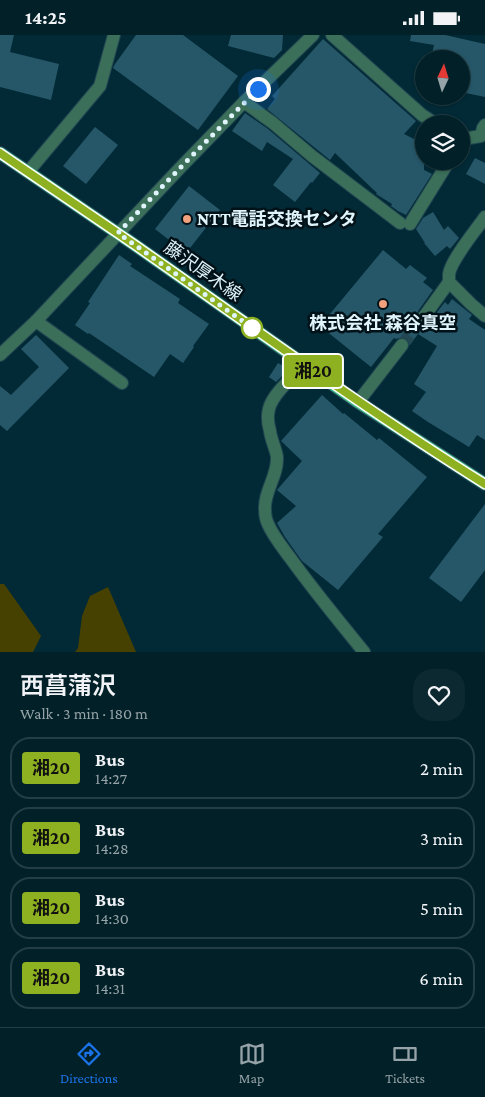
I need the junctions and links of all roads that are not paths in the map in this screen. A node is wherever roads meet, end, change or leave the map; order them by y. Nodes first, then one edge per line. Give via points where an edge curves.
1 (114, 35) edge
2 (313, 35) edge
3 (332, 35) edge
4 (244, 102) junction
5 (422, 115) edge
6 (484, 134) edge
7 (470, 137) edge
8 (0, 153) edge
9 (443, 170) edge
10 (28, 172) junction
11 (485, 217) edge
12 (118, 233) junction
13 (449, 281) junction
14 (485, 316) edge
15 (423, 318) tunnel mouth
16 (36, 321) junction
17 (402, 345) tunnel mouth
18 (0, 355) edge
19 (305, 365) junction
20 (122, 383) dead end
21 (358, 402) junction
22 (485, 484) edge
23 (364, 652) edge

1 - 10 street via 100,86
2 - 4 street
3 - 5 street
4 - 9 street via 405,223
4 - 12 street
6 - 7 street
8 - 10 main road, 藤沢厚木線
10 - 12 main road, 藤沢厚木線
11 - 13 street via 451,267
12 - 16 street
12 - 19 main road, 藤沢厚木線
13 - 14 street
13 - 15 street
16 - 18 street
16 - 20 street
17 - 21 street
19 - 21 main road, 藤沢厚木線
19 - 23 street via 282,388 269,408 276,457 265,501 267,522 301,572
21 - 22 main road, 藤沢厚木線

